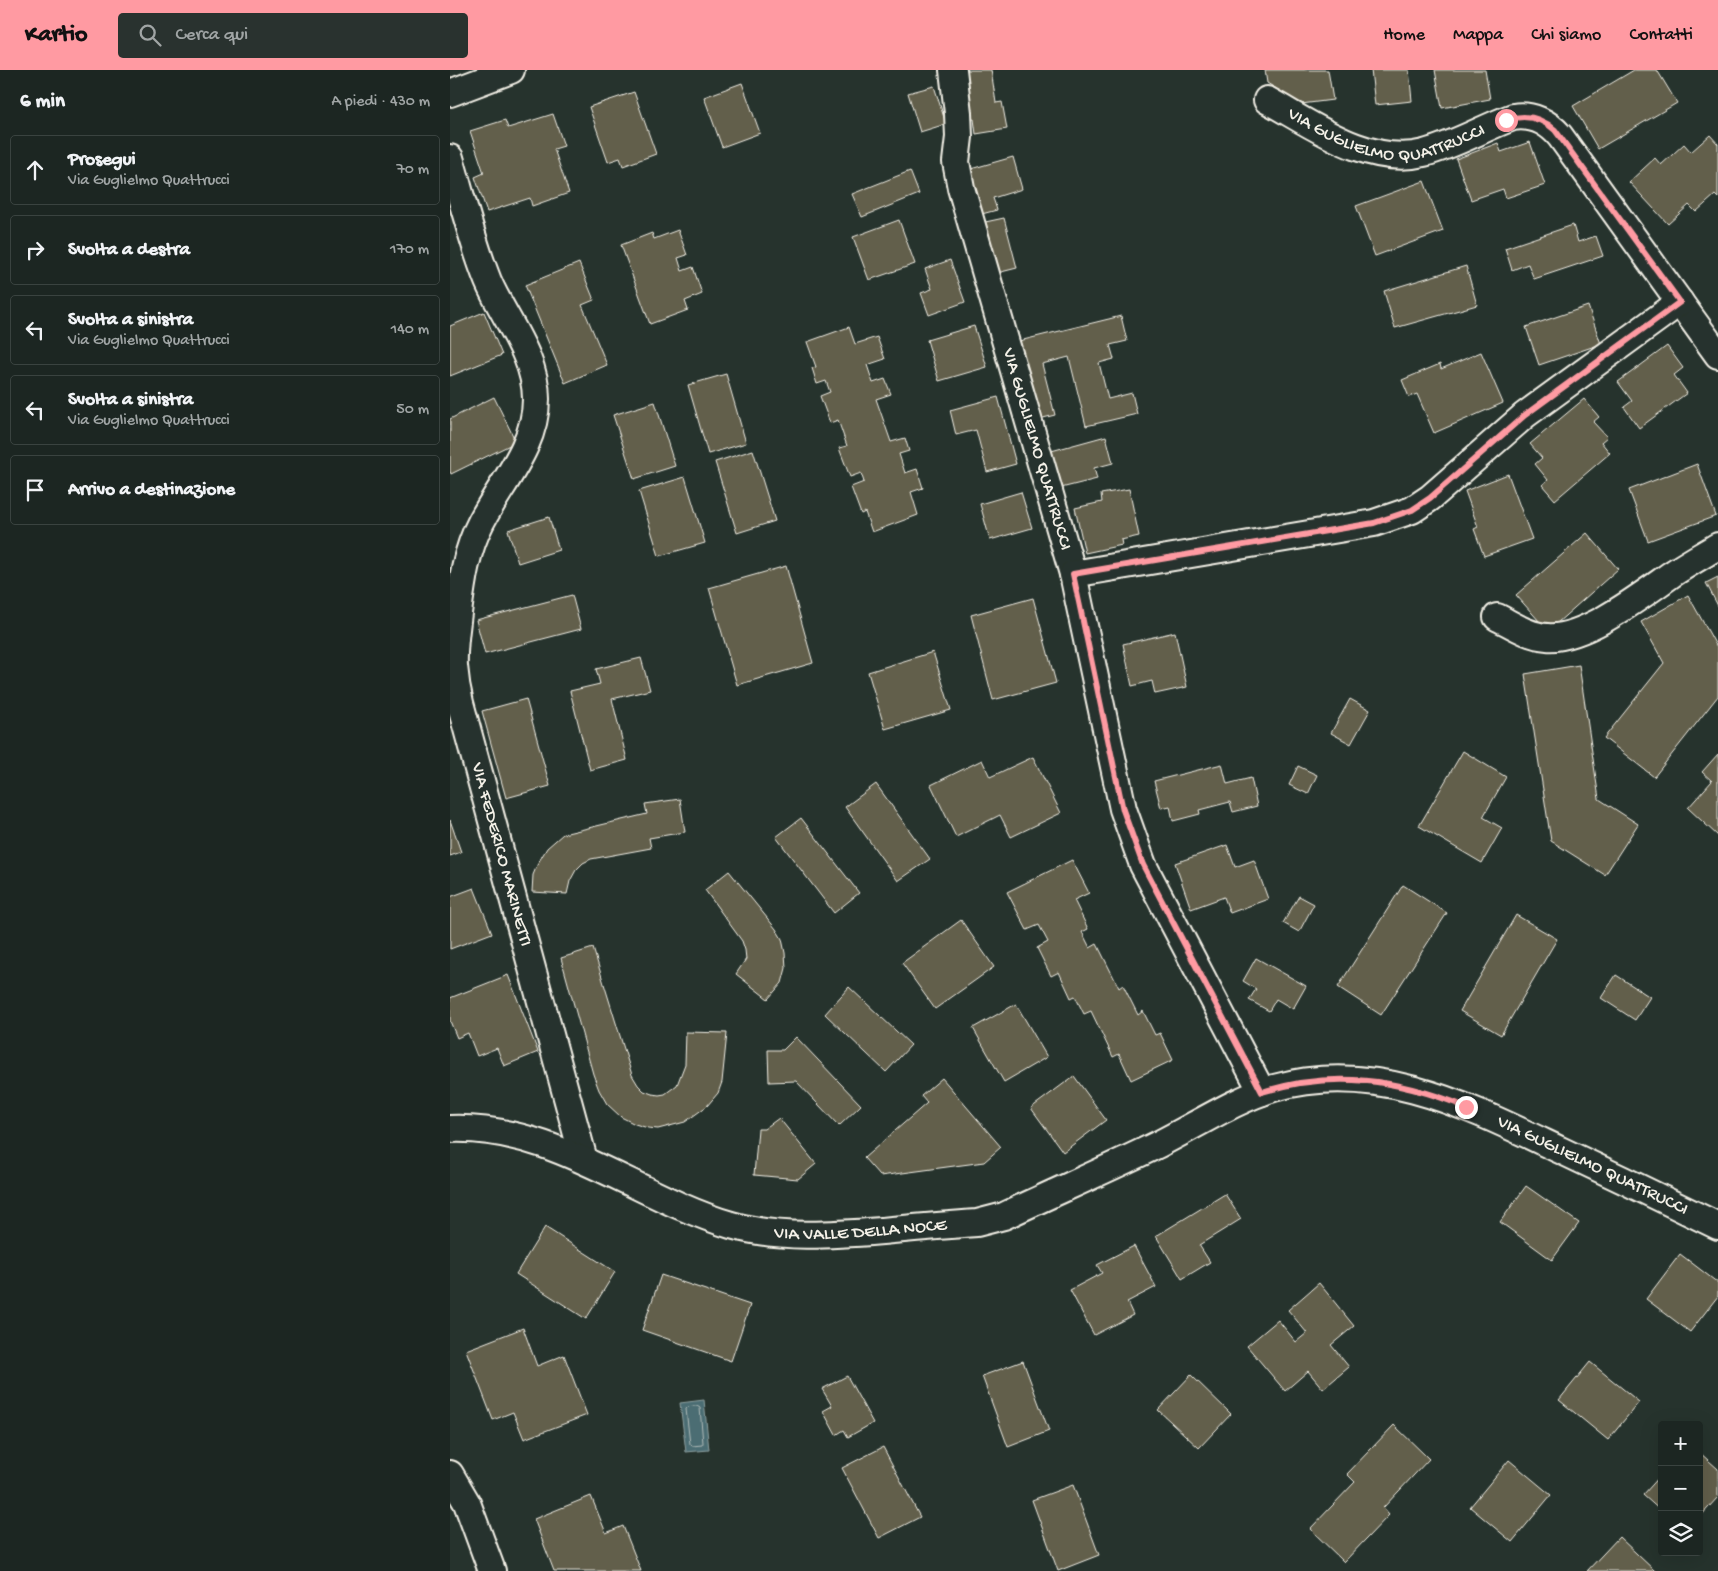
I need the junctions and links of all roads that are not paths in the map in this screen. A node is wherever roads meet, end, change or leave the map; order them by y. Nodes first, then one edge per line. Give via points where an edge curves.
1 (510, 70) edge
2 (953, 70) edge
3 (450, 93) edge
4 (1267, 100) dead end
5 (450, 158) edge
6 (1680, 302) junction
7 (1718, 355) edge
8 (1718, 546) edge
9 (1073, 574) junction
10 (1497, 617) dead end
11 (1262, 1092) junction
12 (450, 1129) edge
13 (584, 1160) junction
14 (1717, 1225) edge
15 (450, 1474) edge
16 (492, 1571) edge

1 - 3 street
2 - 9 street, VIA GUGLIELMO QUATTRUCCI via 959,130 956,162 961,188
4 - 6 street, VIA GUGLIELMO QUATTRUCCI via 1342,141 1386,155 1410,155 1432,150 1513,117 1543,122 1560,136
5 - 13 street, VIA FEDERICO MARINETTI via 482,265 526,356 536,399 534,421 527,442 480,524 467,559 455,638 455,678
6 - 7 street, VIA GUGLIELMO QUATTRUCCI
6 - 9 street via 1525,415 1412,510 1374,523
8 - 10 street via 1572,634 1539,636
9 - 11 street, VIA GUGLIELMO QUATTRUCCI via 1123,810 1132,836 1143,865
11 - 13 street, VIA VALLE DELLA NOCE via 1158,1144 1004,1216 984,1222 839,1234 762,1232 732,1226 696,1213
11 - 14 street, VIA GUGLIELMO QUATTRUCCI via 1332,1079 1380,1082 1421,1091 1488,1116
12 - 13 street, VIA VALLE DELLA NOCE via 484,1131 525,1139
15 - 16 street via 467,1503

